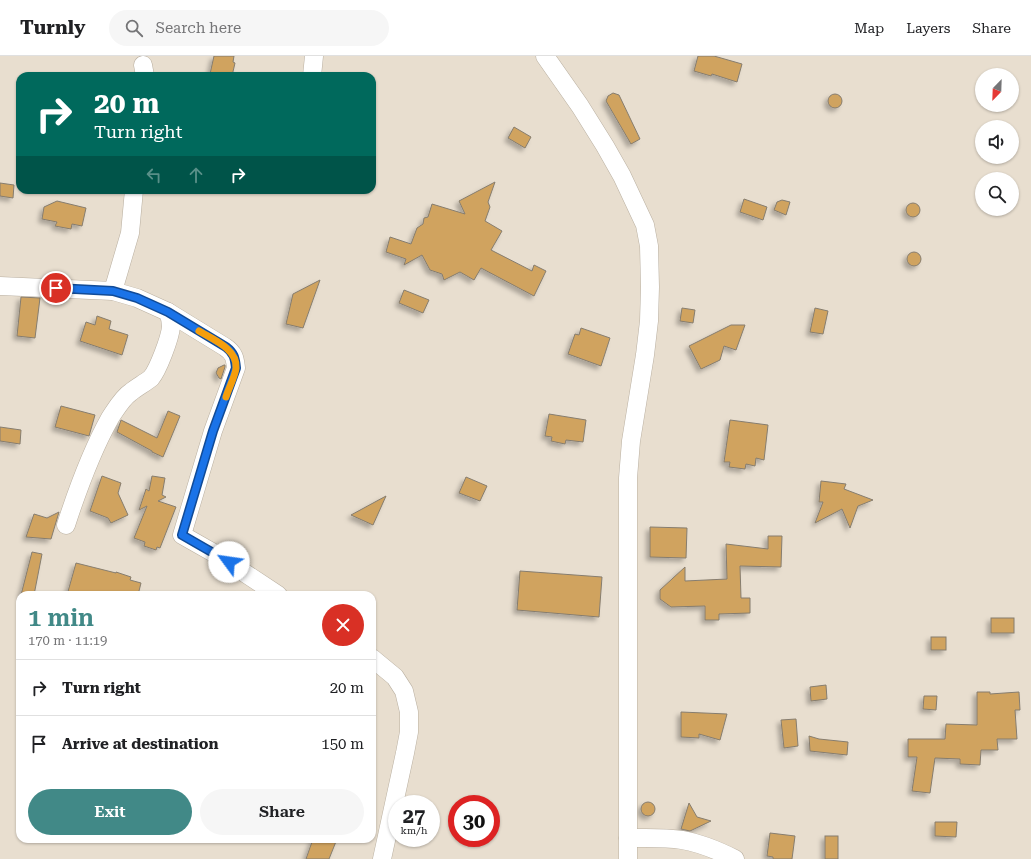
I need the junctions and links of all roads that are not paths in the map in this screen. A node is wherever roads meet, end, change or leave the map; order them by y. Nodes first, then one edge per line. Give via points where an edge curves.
1 (314, 56) edge
2 (545, 56) edge
3 (312, 72) edge
4 (134, 194) edge
5 (0, 286) edge
6 (113, 291) junction
7 (168, 312) junction
8 (66, 525) dead end
9 (272, 591) edge
10 (376, 661) edge
11 (628, 838) junction
12 (382, 859) edge
13 (628, 859) edge
14 (735, 859) edge

1 - 3 street
2 - 11 street via 580,106 622,176 645,225 649,246 649,321 628,478
4 - 6 street via 130,233
5 - 6 street
6 - 7 street via 137,298
7 - 8 street via 170,332 155,372 124,398 111,417 88,462
7 - 9 street via 226,347 236,361 236,368 213,431 182,535 225,559
10 - 12 street via 395,677 404,691 409,712 409,732
11 - 13 street
11 - 14 street via 682,840 703,845

